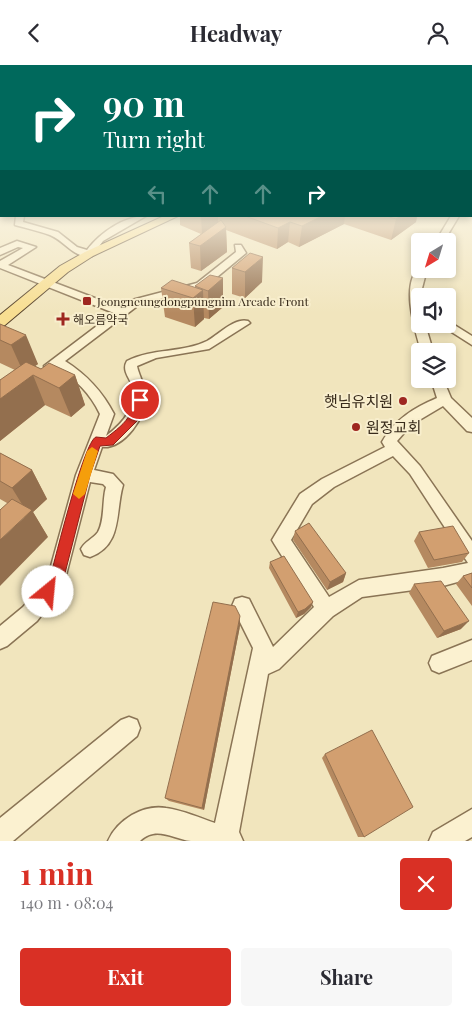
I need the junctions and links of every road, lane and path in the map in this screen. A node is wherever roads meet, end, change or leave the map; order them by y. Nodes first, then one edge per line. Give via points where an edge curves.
1 (63, 240) edge
2 (99, 240) edge
3 (119, 240) edge
4 (238, 247) dead end
5 (0, 253) edge
6 (89, 254) junction
7 (13, 257) junction
8 (0, 265) edge
9 (12, 270) junction
10 (0, 277) edge
11 (45, 284) junction
12 (122, 311) junction
13 (0, 322) edge
14 (244, 323) dead end
15 (456, 331) edge
16 (472, 341) edge
17 (57, 361) junction
18 (42, 371) edge
19 (440, 388) edge
20 (445, 400) junction
21 (472, 427) edge
22 (96, 441) junction
23 (394, 449) junction
24 (84, 475) junction
25 (90, 549) dead end
26 (472, 556) edge
27 (472, 570) edge
28 (242, 606) dead end
29 (326, 609) junction
30 (0, 639) edge
31 (472, 650) edge
32 (439, 663) dead end
33 (258, 667) junction
34 (129, 728) dead end
35 (472, 822) edge
36 (0, 835) edge
37 (227, 840) edge
38 (121, 841) edge
39 (442, 841) edge

1 - 6 street via 74,249
2 - 6 street
3 - 6 main road
4 - 12 street via 241,253 201,285 136,302
5 - 7 street
5 - 7 street via 17,244 31,247
6 - 11 main road
7 - 8 street
8 - 9 street
9 - 10 street
9 - 11 street
11 - 12 street
11 - 13 main road
12 - 17 street
14 - 22 street via 212,343 156,353 130,364 140,400 134,417 109,442
15 - 16 street
17 - 18 street
17 - 22 street via 85,380 100,398 106,414
19 - 20 street
20 - 21 street
20 - 23 street via 423,410 394,431 389,442
22 - 24 street
23 - 26 street via 415,470
23 - 29 street via 328,483 306,499 281,540
24 - 25 street via 107,479 115,485 108,531 102,543
24 - 30 street via 56,581 30,614
27 - 29 street via 359,589
28 - 33 street via 263,647
29 - 33 street via 272,662
31 - 32 street
33 - 37 street
34 - 36 street
35 - 39 street
37 - 38 street via 165,820 139,824

